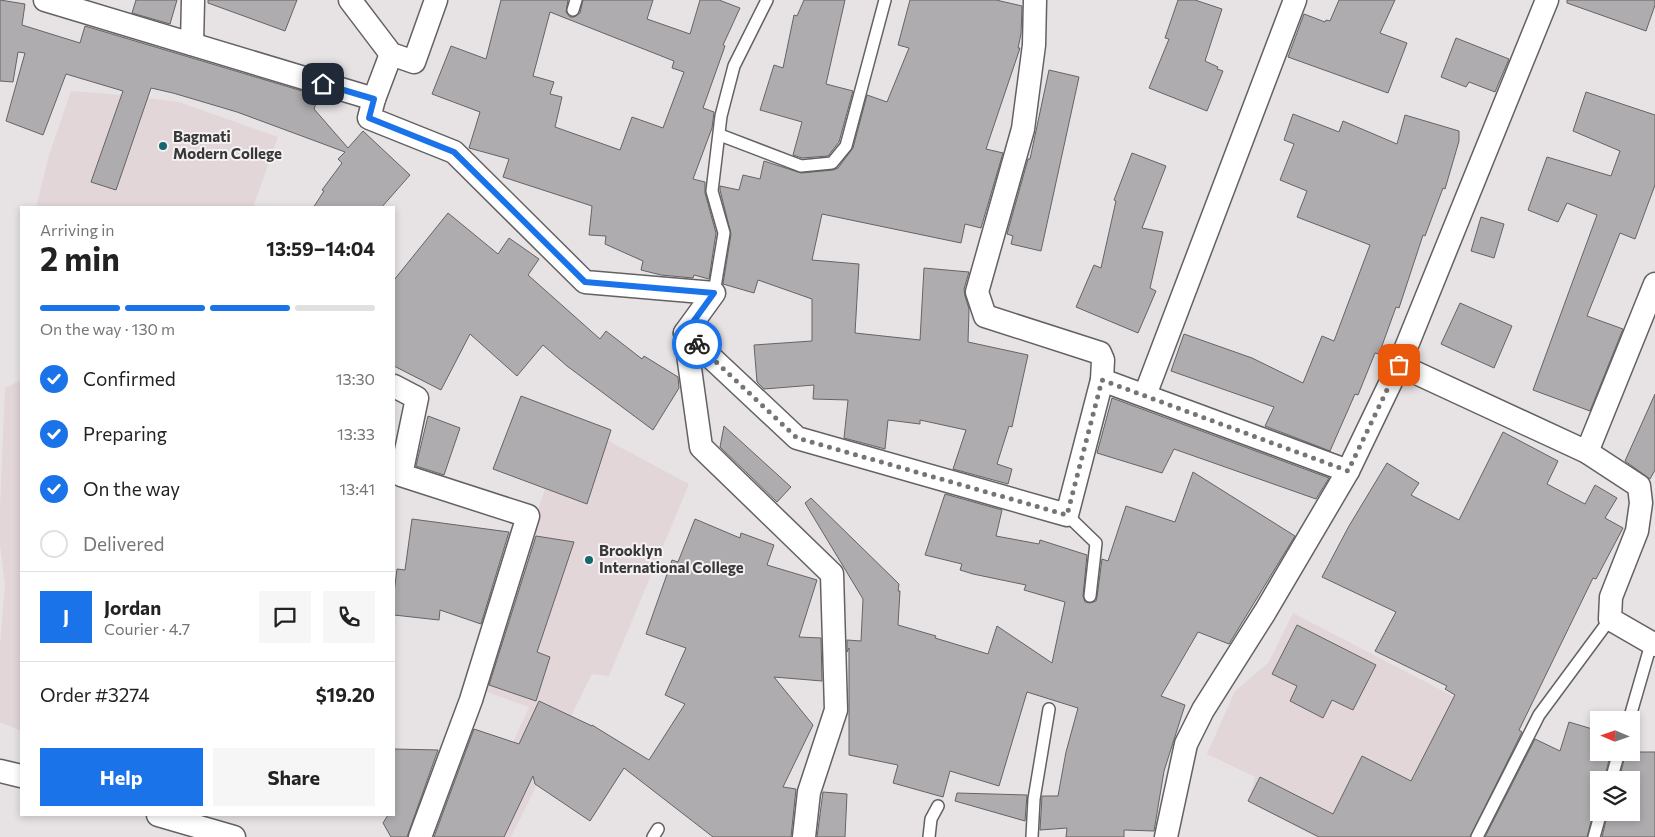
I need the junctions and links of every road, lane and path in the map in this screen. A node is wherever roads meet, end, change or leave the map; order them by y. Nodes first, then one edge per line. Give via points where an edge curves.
1 (45, 0) edge
2 (193, 0) edge
3 (350, 0) edge
4 (436, 0) edge
5 (767, 0) edge
6 (885, 0) edge
7 (1035, 0) edge
8 (1295, 0) edge
9 (1547, 0) edge
10 (192, 44) junction
11 (391, 54) junction
12 (374, 99) junction
13 (720, 135) junction
14 (1655, 284) edge
15 (714, 293) junction
16 (685, 333) junction
17 (1399, 365) junction
18 (1102, 380) junction
19 (395, 387) edge
20 (1145, 395) junction
21 (1588, 452) junction
22 (1348, 471) junction
23 (1067, 515) junction
24 (1090, 596) dead end
25 (1610, 619) junction
26 (1653, 644) edge
27 (1049, 709) dead end
28 (1632, 711) edge
29 (0, 771) edge
30 (20, 776) edge
31 (938, 806) dead end
32 (161, 816) edge
33 (1599, 821) edge
34 (234, 837) edge
35 (420, 837) edge
36 (804, 837) edge
37 (928, 837) edge
38 (1032, 837) edge
39 (1166, 837) edge
40 (1477, 837) edge
41 (1594, 837) edge

1 - 10 street
2 - 10 street
3 - 11 street
4 - 11 street via 414,62
5 - 13 lane via 734,66 721,116
6 - 13 lane via 846,146 832,163 801,166
7 - 18 street via 1034,45 1023,129 977,292 985,316 1100,353
8 - 20 street
9 - 17 street
10 - 12 street
11 - 12 street
12 - 15 street via 369,118 454,152 585,282
13 - 15 lane via 712,191 724,233
14 - 21 street
15 - 16 street
16 - 23 street via 797,438
16 - 36 street via 701,447 832,574 836,710 809,792
17 - 21 street
17 - 22 street
18 - 20 street
18 - 23 street
19 - 35 street via 417,398 401,475 528,516 471,700
20 - 22 street
21 - 25 street via 1639,486 1638,531 1611,597
22 - 39 street via 1203,710 1186,744
23 - 24 lane via 1096,542
25 - 26 street
25 - 40 lane via 1539,715
26 - 28 lane
27 - 38 lane via 1034,799
29 - 30 street
31 - 37 lane via 931,819
32 - 34 street
33 - 41 lane

